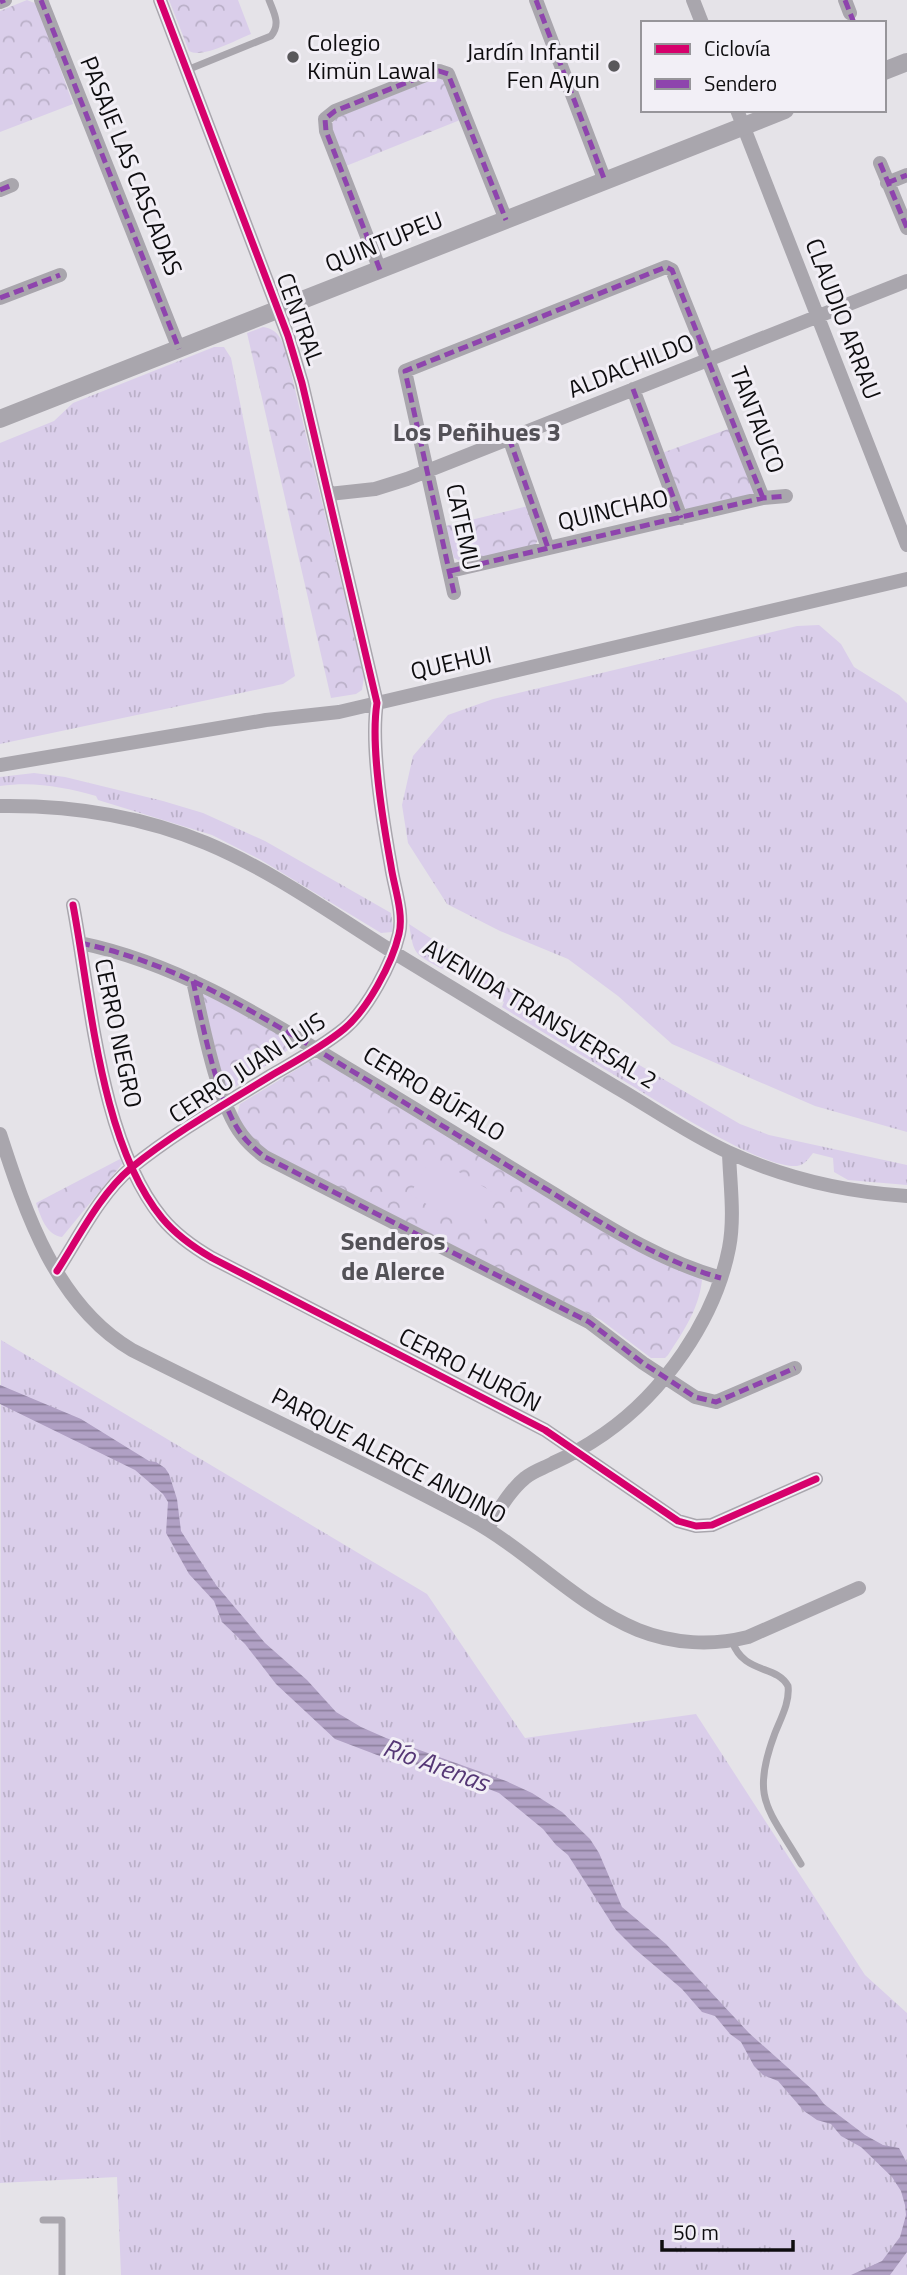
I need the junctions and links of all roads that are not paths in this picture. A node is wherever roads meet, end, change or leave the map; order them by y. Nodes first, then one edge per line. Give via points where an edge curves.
1 (5, 0) edge
2 (41, 0) edge
3 (160, 0) edge
4 (269, 0) edge
5 (536, 0) edge
6 (694, 0) edge
7 (0, 2) edge
8 (701, 21) edge
9 (907, 62) edge
10 (186, 70) junction
11 (886, 70) edge
12 (774, 112) edge
13 (740, 118) edge
14 (880, 163) dead end
15 (907, 175) edge
16 (605, 181) junction
17 (887, 183) junction
18 (506, 220) junction
19 (907, 228) edge
20 (380, 270) junction
21 (60, 275) dead end
22 (907, 281) edge
23 (0, 298) edge
24 (277, 311) junction
25 (818, 317) junction
26 (179, 349) junction
27 (709, 359) junction
28 (633, 389) junction
29 (0, 419) edge
30 (509, 438) junction
31 (427, 471) junction
32 (329, 494) junction
33 (786, 496) dead end
34 (763, 498) junction
35 (681, 518) junction
36 (907, 545) edge
37 (548, 548) junction
38 (450, 571) junction
39 (907, 579) edge
40 (454, 593) dead end
41 (377, 703) junction
42 (0, 765) edge
43 (0, 806) edge
44 (73, 905) dead end
45 (80, 943) junction
46 (393, 951) junction
47 (193, 981) junction
48 (316, 1049) junction
49 (226, 1103) junction
50 (0, 1134) edge
51 (729, 1153) junction
52 (131, 1168) junction
53 (907, 1196) edge
54 (57, 1271) junction
55 (721, 1278) junction
56 (795, 1368) dead end
57 (664, 1377) junction
58 (576, 1451) junction
59 (816, 1479) dead end
60 (487, 1529) junction
61 (859, 1588) dead end
62 (732, 1641) junction
63 (801, 1864) dead end
64 (43, 2220) dead end
65 (62, 2275) edge

1 - 7 street
2 - 26 street, PASAJE LAS CASCADAS
3 - 10 street, CENTRAL
4 - 10 lane via 277,22 271,36
5 - 16 street
6 - 8 street
9 - 11 street
10 - 24 street, CENTRAL
12 - 13 street, QUINTUPEU
13 - 16 street, QUINTUPEU
13 - 25 street, CLAUDIO ARRAU
14 - 17 street
15 - 17 street
16 - 18 street, QUINTUPEU
17 - 19 street
18 - 20 street, QUINTUPEU
18 - 20 street via 448,74 439,71 335,111 325,119 326,131
20 - 24 street, QUINTUPEU
21 - 23 street
22 - 25 street, ALDACHILDO
24 - 26 street, QUINTUPEU
24 - 32 street, CENTRAL via 295,354
25 - 27 street, ALDACHILDO
25 - 36 street, CLAUDIO ARRAU
26 - 29 street, QUINTUPEU
27 - 28 street, ALDACHILDO
27 - 31 street, TANTAUCO via 670,267 408,368 405,375
27 - 34 street, TANTAUCO
28 - 30 street, ALDACHILDO
28 - 35 street
30 - 31 street, ALDACHILDO
30 - 37 street
31 - 32 street, ALDACHILDO via 375,489
31 - 38 street, CATEMU
32 - 41 street, CENTRAL
33 - 34 street, QUINCHAO
34 - 35 street, QUINCHAO
35 - 37 street, QUINCHAO
37 - 38 street, QUINCHAO
38 - 40 street, CATEMU
39 - 41 street, QUEHUI
41 - 42 street, QUEHUI
41 - 46 street, CERRO JUAN LUIS via 380,782 400,919
43 - 46 street, AVENIDA TRANSVERSAL 2 via 100,813 193,838 275,879
44 - 45 street, CERRO NEGRO
45 - 47 street, CERRO BÚFALO via 140,958
45 - 52 street, CERRO NEGRO via 104,1082
46 - 48 street, CERRO JUAN LUIS via 360,1012
46 - 51 street, AVENIDA TRANSVERSAL 2
47 - 48 street, CERRO BÚFALO
47 - 49 street
48 - 49 street, CERRO JUAN LUIS
48 - 55 street, CERRO BÚFALO via 625,1237 688,1268
49 - 52 street, CERRO JUAN LUIS
49 - 57 street via 242,1136 265,1157 589,1322
50 - 54 street, PARQUE ALERCE ANDINO via 29,1219
51 - 53 street, AVENIDA TRANSVERSAL 2 via 827,1185
51 - 55 street via 731,1223
52 - 54 street, CERRO JUAN LUIS
52 - 58 street, CERRO HURÓN via 161,1217 196,1248 530,1422
54 - 60 street, PARQUE ALERCE ANDINO via 89,1318 118,1342
55 - 57 street via 698,1328
56 - 57 street via 716,1402 695,1397
57 - 58 street via 625,1419
58 - 59 street, CERRO HURÓN via 678,1521 696,1526 712,1525
58 - 60 street via 520,1482
60 - 62 street, PARQUE ALERCE ANDINO via 586,1601 637,1630 670,1640
61 - 62 street, PARQUE ALERCE ANDINO
62 - 63 lane via 741,1658 788,1686 787,1702 765,1761 762,1789
64 - 65 lane via 62,2220

